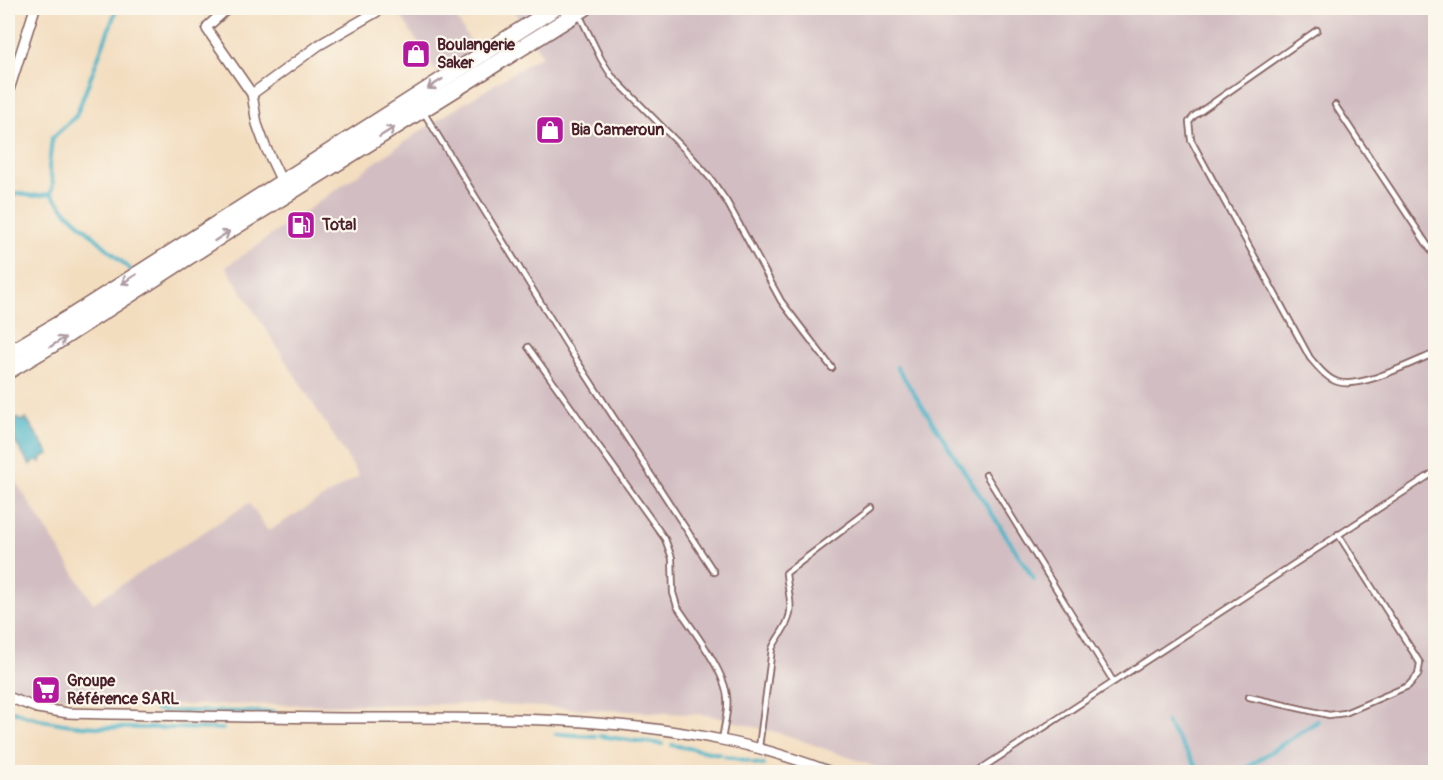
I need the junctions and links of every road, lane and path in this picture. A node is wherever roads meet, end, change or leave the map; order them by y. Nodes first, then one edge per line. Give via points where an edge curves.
1 (11, 8) edge
2 (35, 8) edge
3 (228, 8) edge
4 (383, 8) edge
5 (555, 8) edge
6 (579, 9) edge
7 (8, 21) edge
8 (1317, 30) dead end
9 (8, 93) edge
10 (252, 94) junction
11 (418, 104) junction
12 (1335, 105) dead end
13 (285, 188) junction
14 (1436, 258) edge
15 (76, 322) junction
16 (528, 347) dead end
17 (1436, 353) edge
18 (8, 354) edge
19 (9, 368) edge
20 (832, 368) dead end
21 (1436, 471) edge
22 (986, 475) dead end
23 (872, 508) dead end
24 (1338, 534) junction
25 (714, 572) dead end
26 (1113, 681) junction
27 (8, 697) edge
28 (1249, 697) dead end
29 (722, 740) junction
30 (759, 749) junction
31 (831, 772) edge
32 (976, 772) edge

1 - 7 lane
2 - 9 street
3 - 10 street via 207,29
4 - 10 street via 318,45
5 -> 11 main road
6 - 11 main road
6 - 20 lane via 611,75 711,179 781,301
8 - 17 lane via 1194,116 1189,122 1191,140 1310,358 1321,371 1336,382 1352,384
10 - 13 street via 257,124
11 - 13 main road
11 - 25 lane via 570,350
12 - 14 lane
13 - 15 main road
15 - 18 main road
19 -> 15 main road
16 - 29 lane via 664,539 672,558 677,606 726,685 728,700
21 - 24 lane
22 - 26 lane
23 - 30 lane via 786,573 789,618 772,650
24 - 26 lane
24 - 28 lane via 1420,663 1418,675 1408,686 1345,713 1329,715
26 - 32 lane
27 - 29 street via 37,708 68,713 554,721 644,728
29 - 30 street
30 - 31 street

